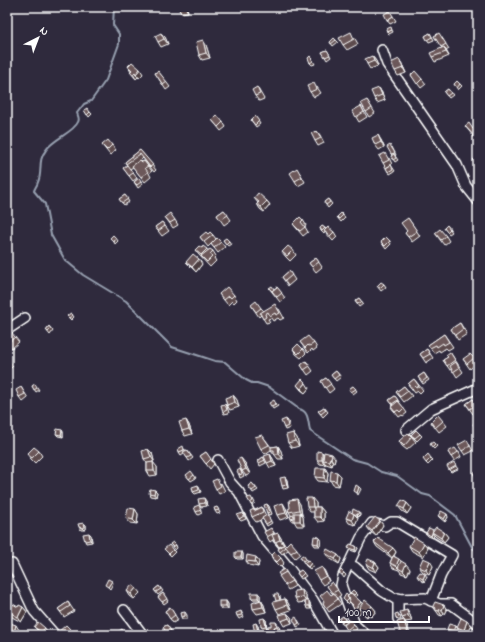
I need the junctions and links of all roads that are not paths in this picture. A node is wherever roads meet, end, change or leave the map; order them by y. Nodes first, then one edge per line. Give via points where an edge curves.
1 (382, 50) dead end
2 (478, 201) edge
3 (25, 318) dead end
4 (7, 330) edge
5 (478, 388) edge
6 (406, 430) dead end
7 (218, 460) dead end
8 (12, 564) dead end
9 (349, 564) junction
10 (398, 598) junction
11 (431, 601) junction
12 (124, 610) dead end
13 (398, 619) edge
14 (478, 624) edge
15 (55, 635) edge
16 (143, 635) edge
17 (333, 635) edge
18 (366, 635) edge

1 - 2 street via 387,64 457,165 466,186
3 - 4 street
5 - 6 street via 431,410
7 - 17 street via 230,482 239,492 262,536 313,600
8 - 15 street via 34,611
9 - 10 street via 382,591
9 - 11 street via 361,538 372,523 385,526 397,522 452,556
9 - 18 street via 341,585 356,625
10 - 11 street via 425,598
10 - 13 street
11 - 14 street via 452,604
12 - 16 street

